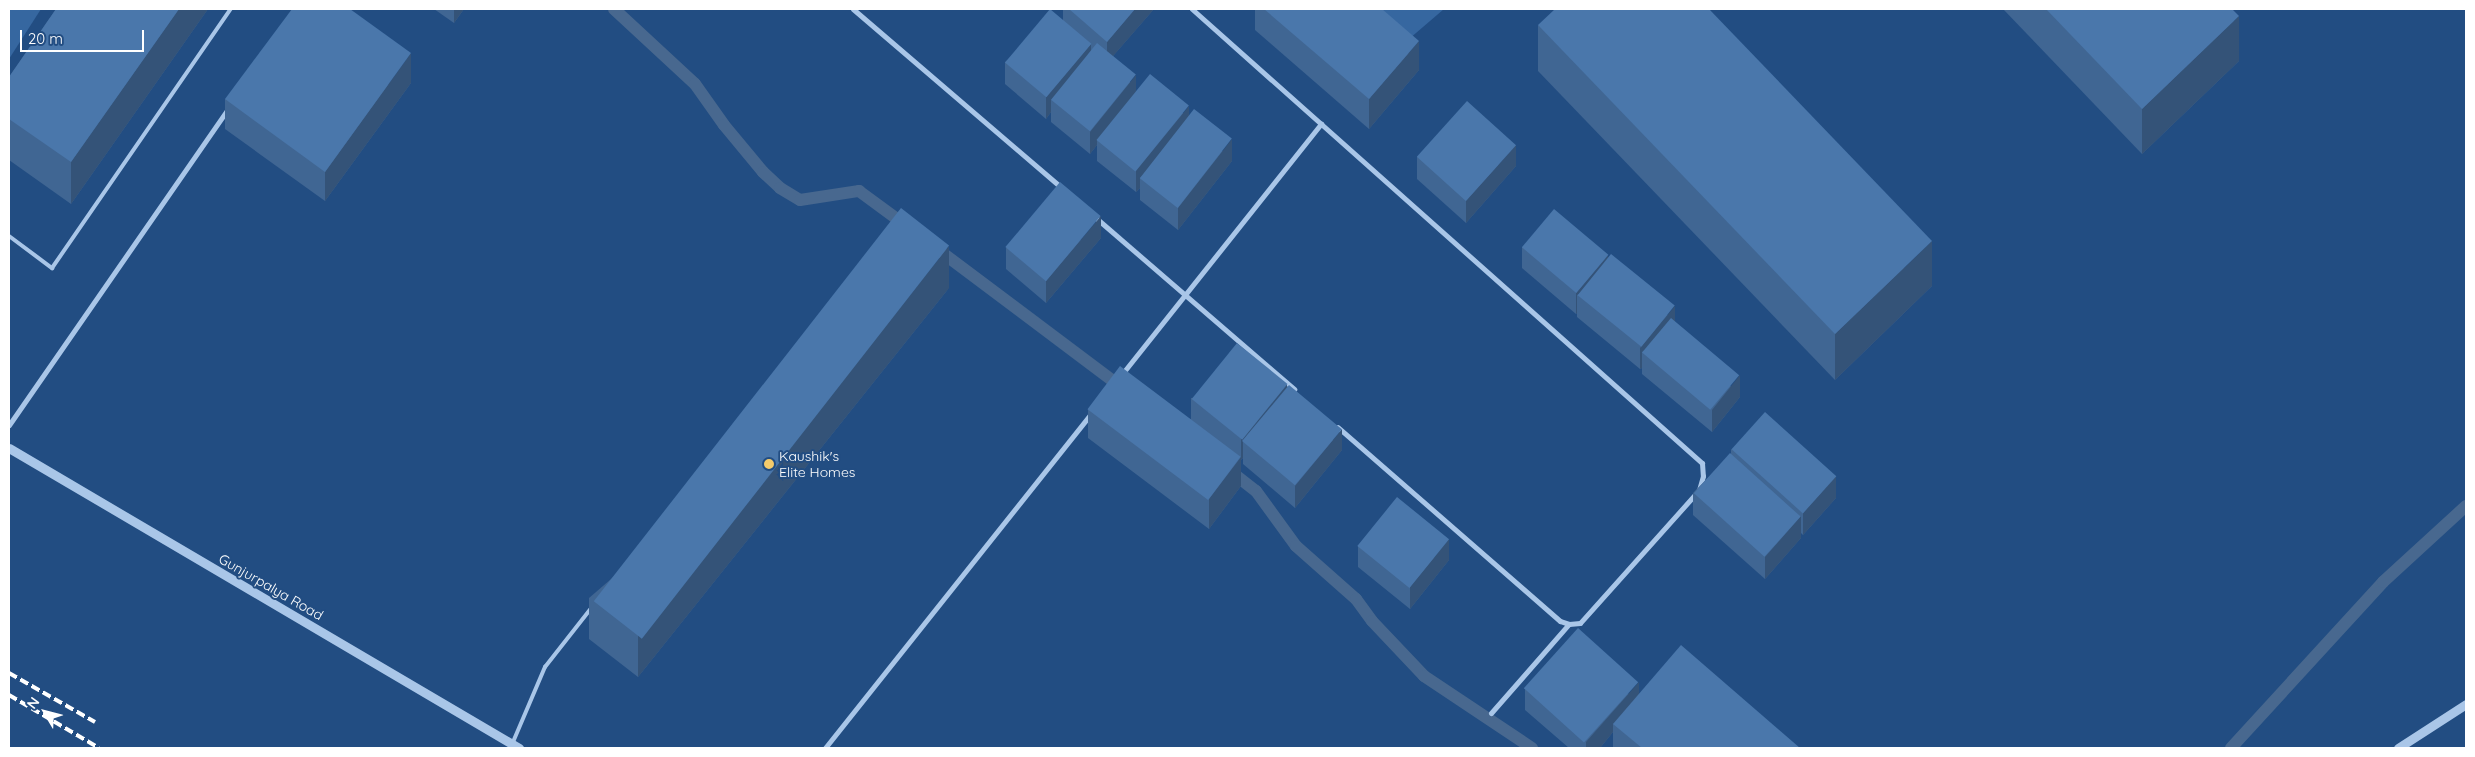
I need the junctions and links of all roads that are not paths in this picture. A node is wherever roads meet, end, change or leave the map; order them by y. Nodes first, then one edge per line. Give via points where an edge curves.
1 (232, 9) edge
2 (853, 9) edge
3 (1192, 9) edge
4 (234, 99) edge
5 (1321, 124) junction
6 (1072, 197) edge
7 (1094, 217) edge
8 (9, 236) edge
9 (1185, 294) junction
10 (1117, 381) edge
11 (1298, 392) edge
12 (1092, 412) edge
13 (9, 425) edge
14 (1335, 425) edge
15 (9, 448) edge
16 (594, 605) edge
17 (1569, 624) junction
18 (2466, 704) edge
19 (1490, 713) dead end
20 (516, 746) edge
21 (825, 748) edge
22 (2398, 748) edge

1 - 8 lane via 52,268
2 - 6 street
3 - 5 street
4 - 13 street
5 - 9 street
5 - 17 street via 1702,463 1703,476 1698,490 1580,623
7 - 9 street
9 - 10 street
9 - 11 street
12 - 21 street
14 - 17 street via 1560,621
15 - 20 street, Gunjurpalya Road
16 - 20 lane via 545,667
17 - 19 street
18 - 22 street

